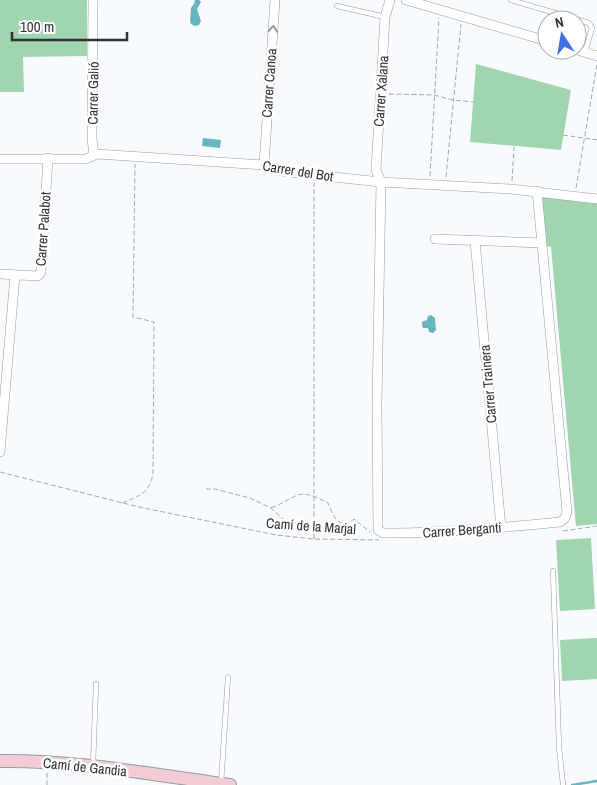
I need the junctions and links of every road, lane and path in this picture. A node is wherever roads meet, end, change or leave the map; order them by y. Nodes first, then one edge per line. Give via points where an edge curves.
1 (93, 0) edge
2 (275, 0) edge
3 (390, 0) edge
4 (406, 0) edge
5 (510, 0) edge
6 (337, 6) dead end
7 (440, 10) junction
8 (544, 10) edge
9 (462, 16) junction
10 (385, 17) junction
11 (587, 22) edge
12 (537, 38) edge
13 (587, 38) edge
14 (597, 63) edge
15 (381, 93) junction
16 (434, 95) junction
17 (453, 100) junction
18 (473, 102) dead end
19 (562, 135) dead end
20 (583, 138) junction
21 (597, 140) edge
22 (514, 147) dead end
23 (94, 155) junction
24 (135, 157) junction
25 (48, 158) junction
26 (0, 159) edge
27 (264, 165) junction
28 (314, 175) junction
29 (381, 182) junction
30 (429, 184) junction
31 (446, 184) junction
32 (511, 189) junction
33 (537, 191) junction
34 (574, 196) junction
35 (597, 199) edge
36 (435, 239) dead end
37 (474, 241) junction
38 (542, 243) junction
39 (0, 274) edge
40 (15, 275) junction
41 (0, 452) edge
42 (0, 472) edge
43 (206, 489) dead end
44 (313, 495) junction
45 (121, 503) junction
46 (271, 508) junction
47 (313, 525) junction
48 (597, 526) edge
49 (501, 528) junction
50 (378, 530) junction
51 (563, 530) dead end
52 (314, 539) junction
53 (382, 541) dead end
54 (553, 571) dead end
55 (228, 677) dead end
56 (96, 684) dead end
57 (0, 760) edge
58 (47, 763) junction
59 (93, 767) junction
60 (562, 783) edge
61 (225, 784) edge
62 (48, 785) edge

1 - 23 street, Carrer Galió
27 -> 2 street, Carrer Canoa
3 - 10 street, Carrer Xalana
4 - 7 street
5 - 8 lane
6 - 10 lane
7 - 9 street
7 - 16 path
9 - 12 street
9 - 17 path
10 - 15 street, Carrer Xalana
11 - 13 lane via 592,28
14 - 20 path
15 - 16 path
15 - 29 street, Carrer Xalana via 376,170
16 - 17 path
16 - 30 path
17 - 18 path
17 - 31 path
19 - 20 path
20 - 21 path
20 - 34 path
22 - 32 path
23 - 24 street, Carrer del Bot
23 - 25 street, Carrer del Bot via 86,159
24 - 27 street, Carrer del Bot
24 - 45 path via 133,316 154,322 153,474 143,494
25 - 26 street, Carrer del Bot
25 - 40 street, Carrer Palabot via 41,272 38,276
27 - 28 street, Carrer del Bot via 274,170
28 - 29 street, Carrer del Bot
28 - 44 path
29 - 30 street, Carrer del Bot
29 - 50 street
30 - 31 street, Carrer del Bot
31 - 32 street, Carrer del Bot
32 - 33 street, Carrer del Bot
33 - 34 street, Carrer del Bot
33 - 38 street, Carrer Bergantí
34 - 35 street, Carrer del Bot
36 - 37 street
37 - 38 street
37 - 49 street, Carrer Trainera
38 - 49 street, Carrer Bergantí via 567,512 560,522
39 - 40 street, Carrer Palabot
40 - 41 street, Carrer Palabot
42 - 45 path, Camí de la Marjal
43 - 46 path via 250,498
44 - 46 path via 299,493
44 - 47 path
44 - 50 path via 328,503 331,513 343,524 354,519 369,532
45 - 52 path, Camí de la Marjal via 268,534
46 - 47 path via 286,522
47 - 52 path
48 - 51 path
49 - 50 street, Carrer Bergantí via 430,533 383,533
52 - 53 path, Camí de la Marjal
54 - 60 lane
55 - 61 lane
56 - 59 lane
57 - 58 main road, Camí de Gandia
58 - 59 main road, Camí de Gandia
58 - 62 path
59 - 61 main road, Camí de Gandia

